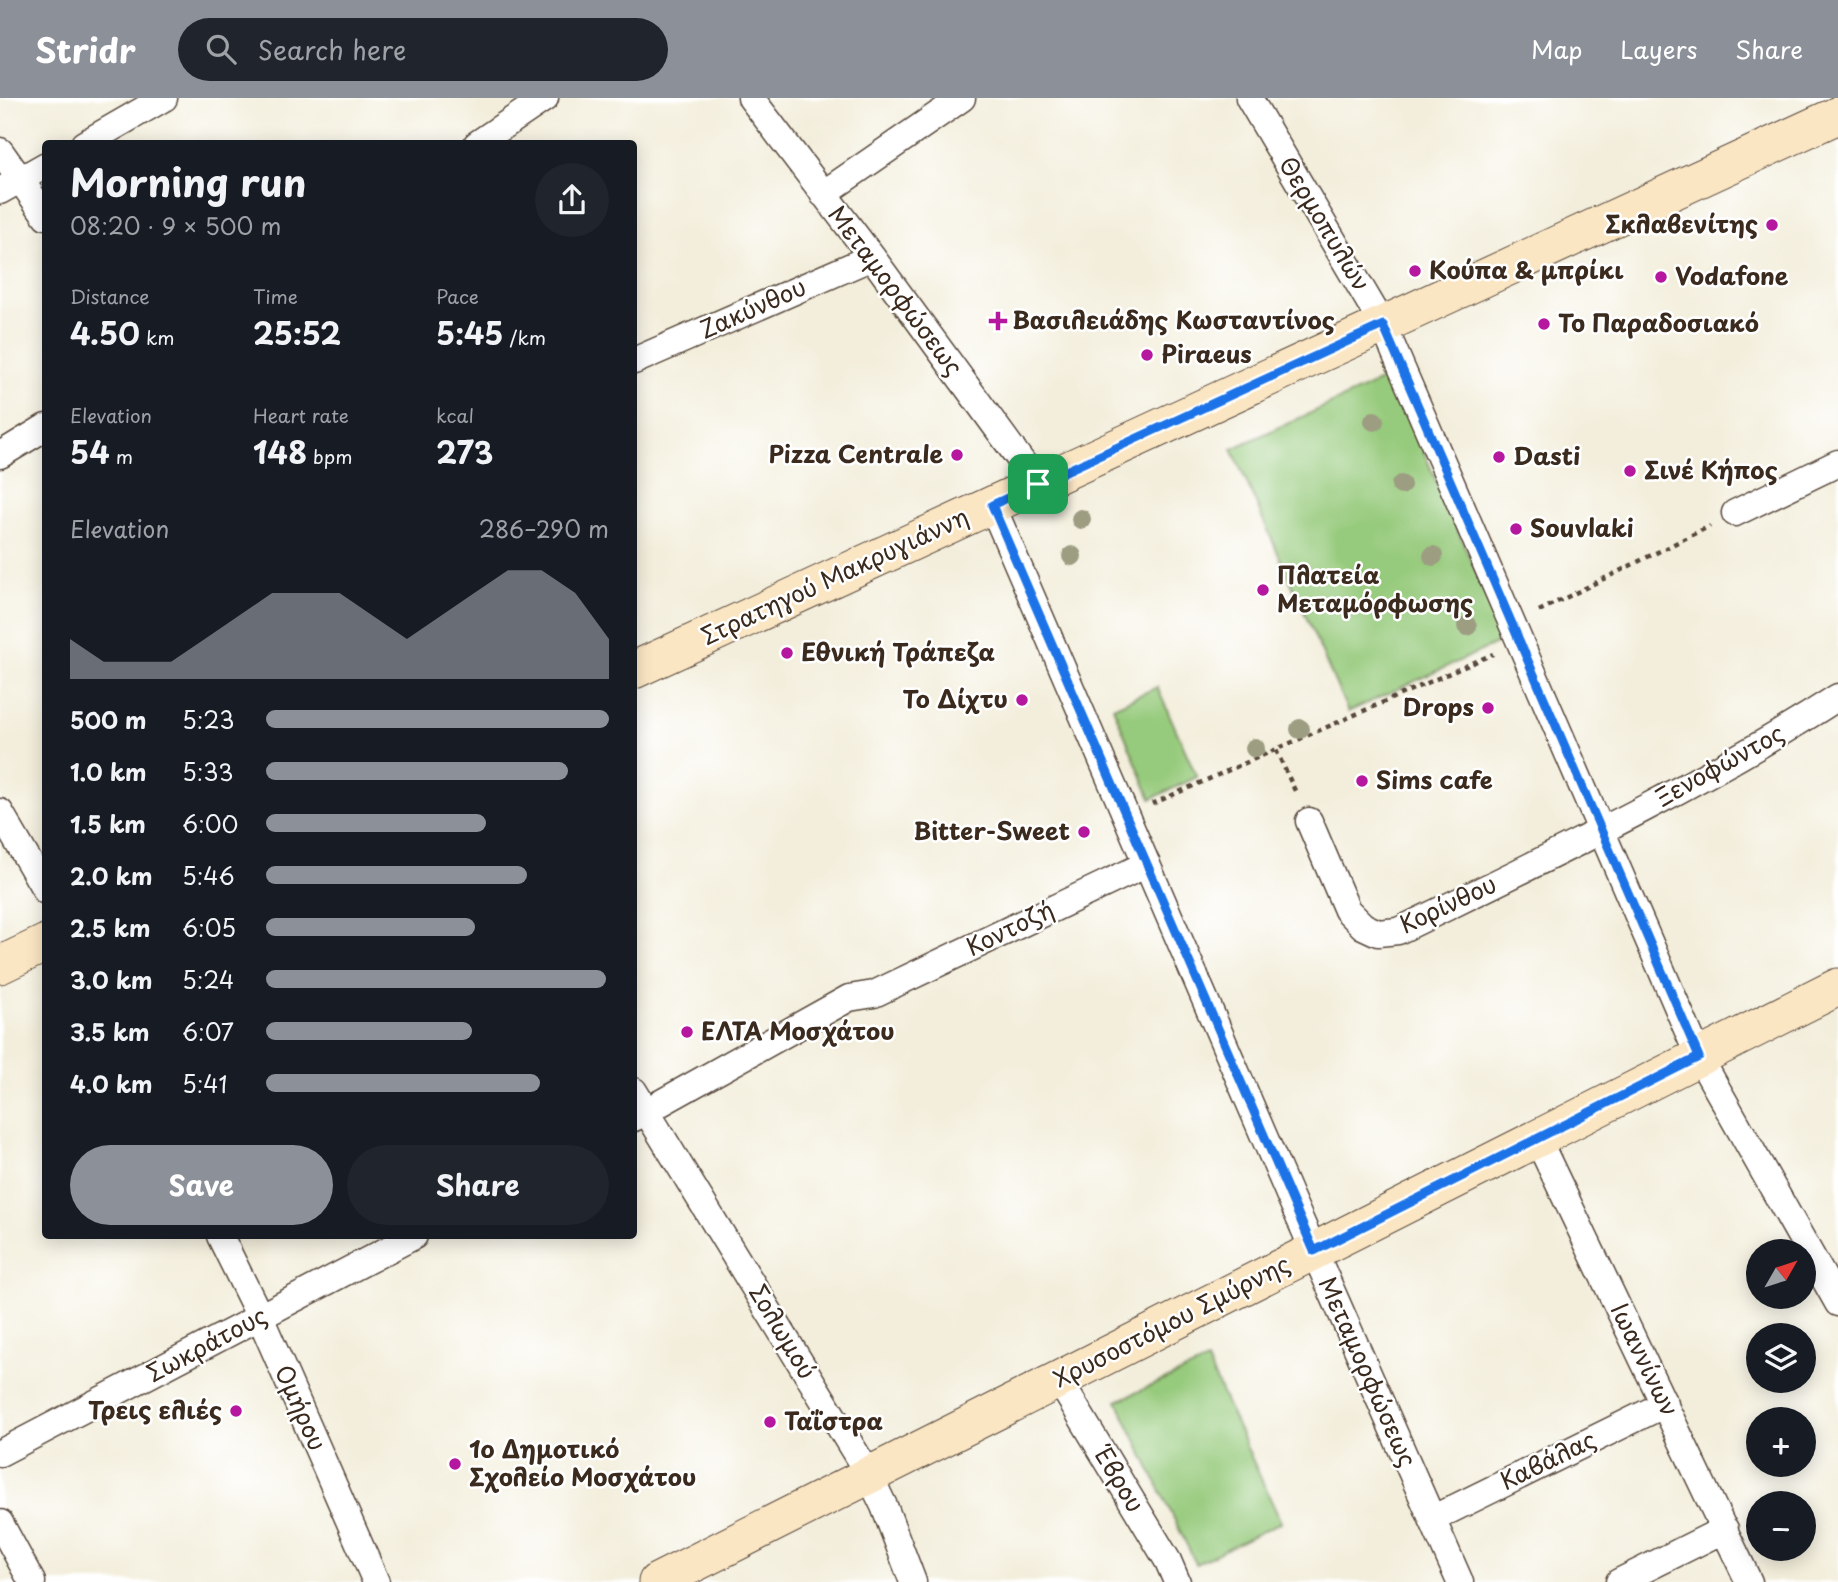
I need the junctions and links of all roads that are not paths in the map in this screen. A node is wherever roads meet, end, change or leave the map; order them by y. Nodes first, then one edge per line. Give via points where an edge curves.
1 (164, 98) edge
2 (545, 98) edge
3 (751, 98) edge
4 (962, 98) edge
5 (1254, 99) edge
6 (1838, 115) edge
7 (91, 140) edge
8 (483, 140) edge
9 (0, 151) edge
10 (42, 167) edge
11 (10, 185) edge
12 (823, 194) junction
13 (42, 213) edge
14 (872, 257) junction
15 (1383, 325) junction
16 (637, 360) edge
17 (42, 429) edge
18 (0, 454) edge
19 (1838, 463) edge
20 (1038, 484) junction
21 (992, 505) junction
22 (1735, 513) road end
23 (637, 669) edge
24 (1838, 697) edge
25 (0, 812) edge
26 (1309, 821) road end
27 (1601, 832) junction
28 (1146, 864) junction
29 (42, 884) edge
30 (42, 945) edge
31 (0, 965) edge
32 (1838, 987) edge
33 (1699, 1057) junction
34 (638, 1107) edge
35 (1538, 1138) junction
36 (221, 1239) edge
37 (408, 1239) edge
38 (1314, 1251) junction
39 (1838, 1303) edge
40 (260, 1317) junction
41 (1059, 1380) junction
42 (1665, 1404) junction
43 (0, 1453) edge
44 (869, 1475) junction
45 (1432, 1519) junction
46 (0, 1523) edge
47 (1725, 1530) junction
48 (32, 1582) edge
49 (376, 1582) edge
50 (657, 1582) edge
51 (913, 1582) edge
52 (1177, 1582) edge
53 (1460, 1582) edge
54 (1619, 1582) edge
55 (1749, 1582) edge

1 - 7 street
2 - 8 street
3 - 12 street, Μεταμορφώσεως
4 - 12 street
5 - 15 street, Θερμοπυλών
6 - 15 main road, Στρατηγού Μακρυγιάννη
9 - 11 street
10 - 11 street
11 - 13 street
12 - 14 street, Μεταμορφώσεως
14 - 16 street, Ζακύνθου
14 - 20 street, Μεταμορφώσεως
15 - 20 main road, Στρατηγού Μακρυγιάννη
15 - 27 street, Θερμοπυλών
17 - 18 street
19 - 22 street
20 - 21 main road, Στρατηγού Μακρυγιάννη
21 - 23 main road, Στρατηγού Μακρυγιάννη
21 - 28 street, Μεταμορφώσεως
24 - 27 street, Ξενοφώντος
25 - 29 street
26 - 27 street, Κορίνθου via 1347,910 1378,933 1398,931
27 - 33 street, Θερμοπυλών
28 - 34 street, Κοντοζή via 874,994 849,998
28 - 38 street, Μεταμορφώσεως
30 - 31 main road
32 - 33 main road, Χρυσοστόμου Σμύρνης
33 - 35 main road, Χρυσοστόμου Σμύρνης
33 - 39 street, Θερμοπυλών
34 - 44 street, Σολωμού
35 - 38 main road, Χρυσοστόμου Σμύρνης
35 - 42 street, Ιωαννίνων
36 - 40 street, Ομήρου
37 - 40 street, Σωκράτους
38 - 41 main road, Χρυσοστόμου Σμύρνης
38 - 45 street, Μεταμορφώσεως
40 - 43 street, Σωκράτους
40 - 49 street, Ομήρου
41 - 44 main road, Χρυσοστόμου Σμύρνης
41 - 52 street, Έβρου
42 - 45 street, Καβάλας
42 - 47 street, Ιωαννίνων
44 - 50 main road, Χρυσοστόμου Σμύρνης
44 - 51 street, Σολωμού
45 - 53 street, Μεταμορφώσεως
46 - 48 street
47 - 54 street
47 - 55 street, Ιωαννίνων

